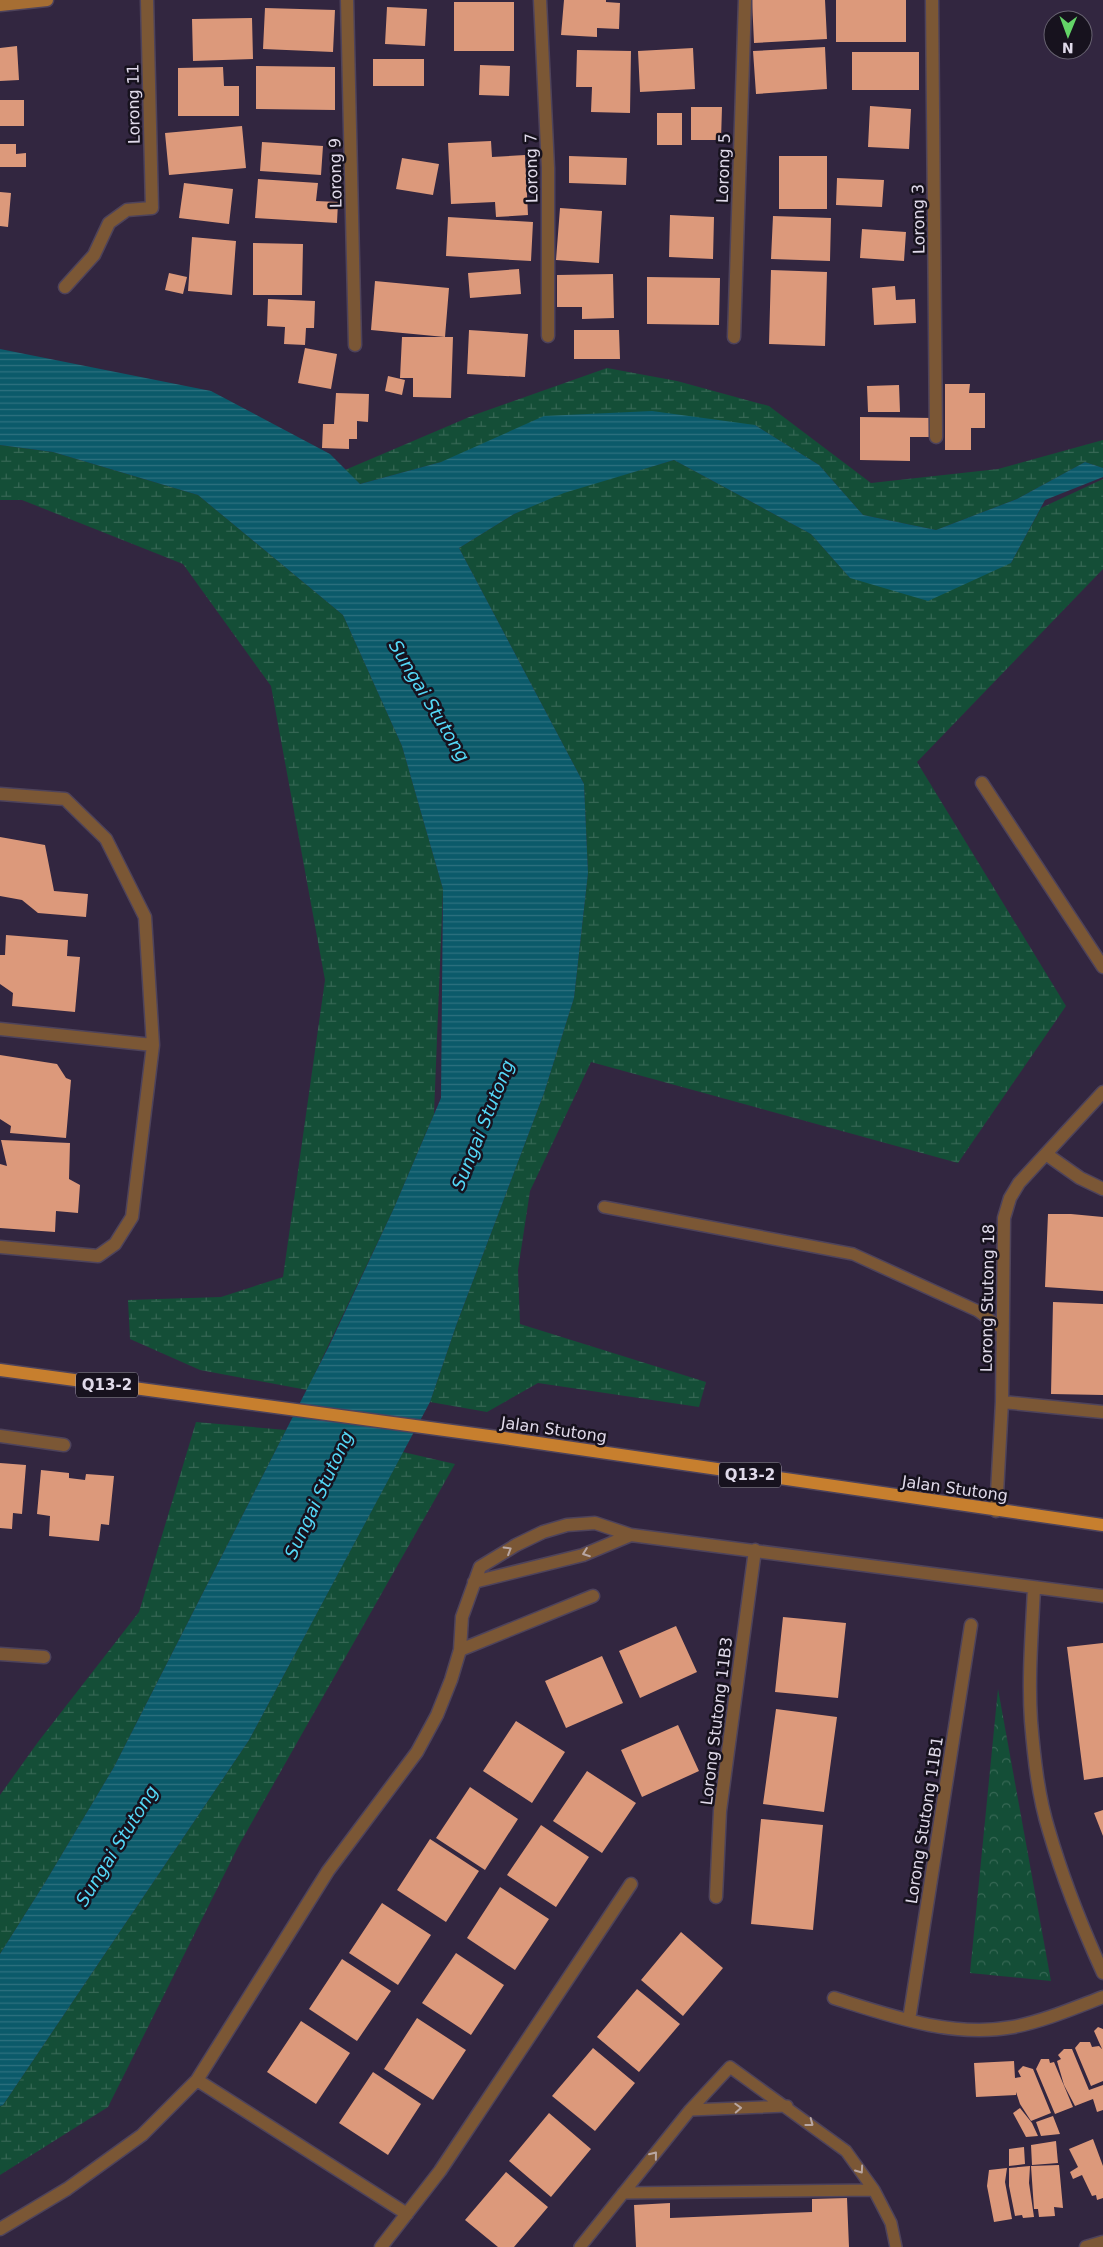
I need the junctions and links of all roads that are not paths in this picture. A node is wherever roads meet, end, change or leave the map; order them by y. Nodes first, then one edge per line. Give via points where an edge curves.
1 (47, 0) edge
2 (147, 0) edge
3 (347, 0) edge
4 (540, 0) edge
5 (745, 0) edge
6 (932, 0) edge
7 (0, 5) edge
8 (65, 288) dead end
9 (548, 336) dead end
10 (734, 338) dead end
11 (355, 345) dead end
12 (936, 438) dead end
13 (982, 783) dead end
14 (0, 794) edge
15 (1103, 968) edge
16 (0, 1029) edge
17 (152, 1044) junction
18 (1103, 1092) edge
19 (1046, 1154) junction
20 (1103, 1189) edge
21 (604, 1207) dead end
22 (0, 1247) edge
23 (1002, 1329) junction
24 (0, 1370) edge
25 (1002, 1402) junction
26 (1103, 1412) edge
27 (0, 1436) edge
28 (64, 1445) dead end
29 (996, 1511) junction
30 (1103, 1525) edge
31 (631, 1535) junction
32 (755, 1550) junction
33 (474, 1582) junction
34 (1034, 1588) junction
35 (593, 1596) dead end
36 (1103, 1596) edge
37 (971, 1625) dead end
38 (460, 1650) junction
39 (0, 1654) edge
40 (44, 1657) dead end
41 (632, 1884) dead end
42 (716, 1897) dead end
43 (1103, 1973) edge
44 (1103, 1997) edge
45 (834, 1998) dead end
46 (909, 2020) junction
47 (197, 2080) junction
48 (786, 2106) junction
49 (690, 2110) junction
50 (874, 2190) junction
51 (623, 2193) junction
52 (407, 2214) junction
53 (0, 2229) edge
54 (1103, 2242) edge
55 (381, 2247) edge
56 (580, 2247) edge
57 (896, 2247) edge
58 (1086, 2247) edge

1 - 7 street
2 - 8 street, Lorong 11 via 152,208 127,210 109,222 94,256
3 - 11 street, Lorong 9
4 - 9 street, Lorong 7 via 548,168
5 - 10 street, Lorong 5
6 - 12 street, Lorong 3
13 - 15 street
14 - 17 street via 65,799 106,839 145,917
16 - 17 street
17 - 22 street via 132,1217 115,1244 98,1256
18 - 19 street, Lorong Stutong 18
19 - 20 street via 1080,1178
19 - 23 street, Lorong Stutong 18 via 1019,1183 1004,1218
21 - 23 lane via 853,1254 978,1311
23 - 25 street, Lorong Stutong 18
24 - 29 main road, Jalan Stutong / Q13-2 via 504,1438
25 - 26 street
25 - 29 street, Lorong Stutong 18
27 - 28 street
29 - 30 main road, Jalan Stutong / Q13-2
31 - 32 street
31 -> 33 street via 583,1555
33 -> 31 street via 480,1567 516,1545 567,1525 595,1523
32 - 34 street
32 - 42 street, Lorong Stutong 11B3 via 720,1811
33 - 38 street via 462,1618
34 - 36 street
34 - 43 street via 1030,1666 1031,1720 1037,1770 1048,1830
35 - 38 street
37 - 46 street, Lorong Stutong 11B1
38 - 47 street via 437,1715 417,1752 328,1871
39 - 40 street
41 - 52 street via 440,2172
44 - 46 street via 1012,2027 970,2029
45 - 46 street
47 - 52 street
47 - 53 street via 142,2135 67,2189
49 -> 48 lane
48 - 49 lane via 730,2067
48 -> 50 lane via 846,2151
51 -> 49 lane
50 - 51 lane
50 - 57 lane via 891,2222
51 - 56 lane
52 - 55 street
54 - 58 street

